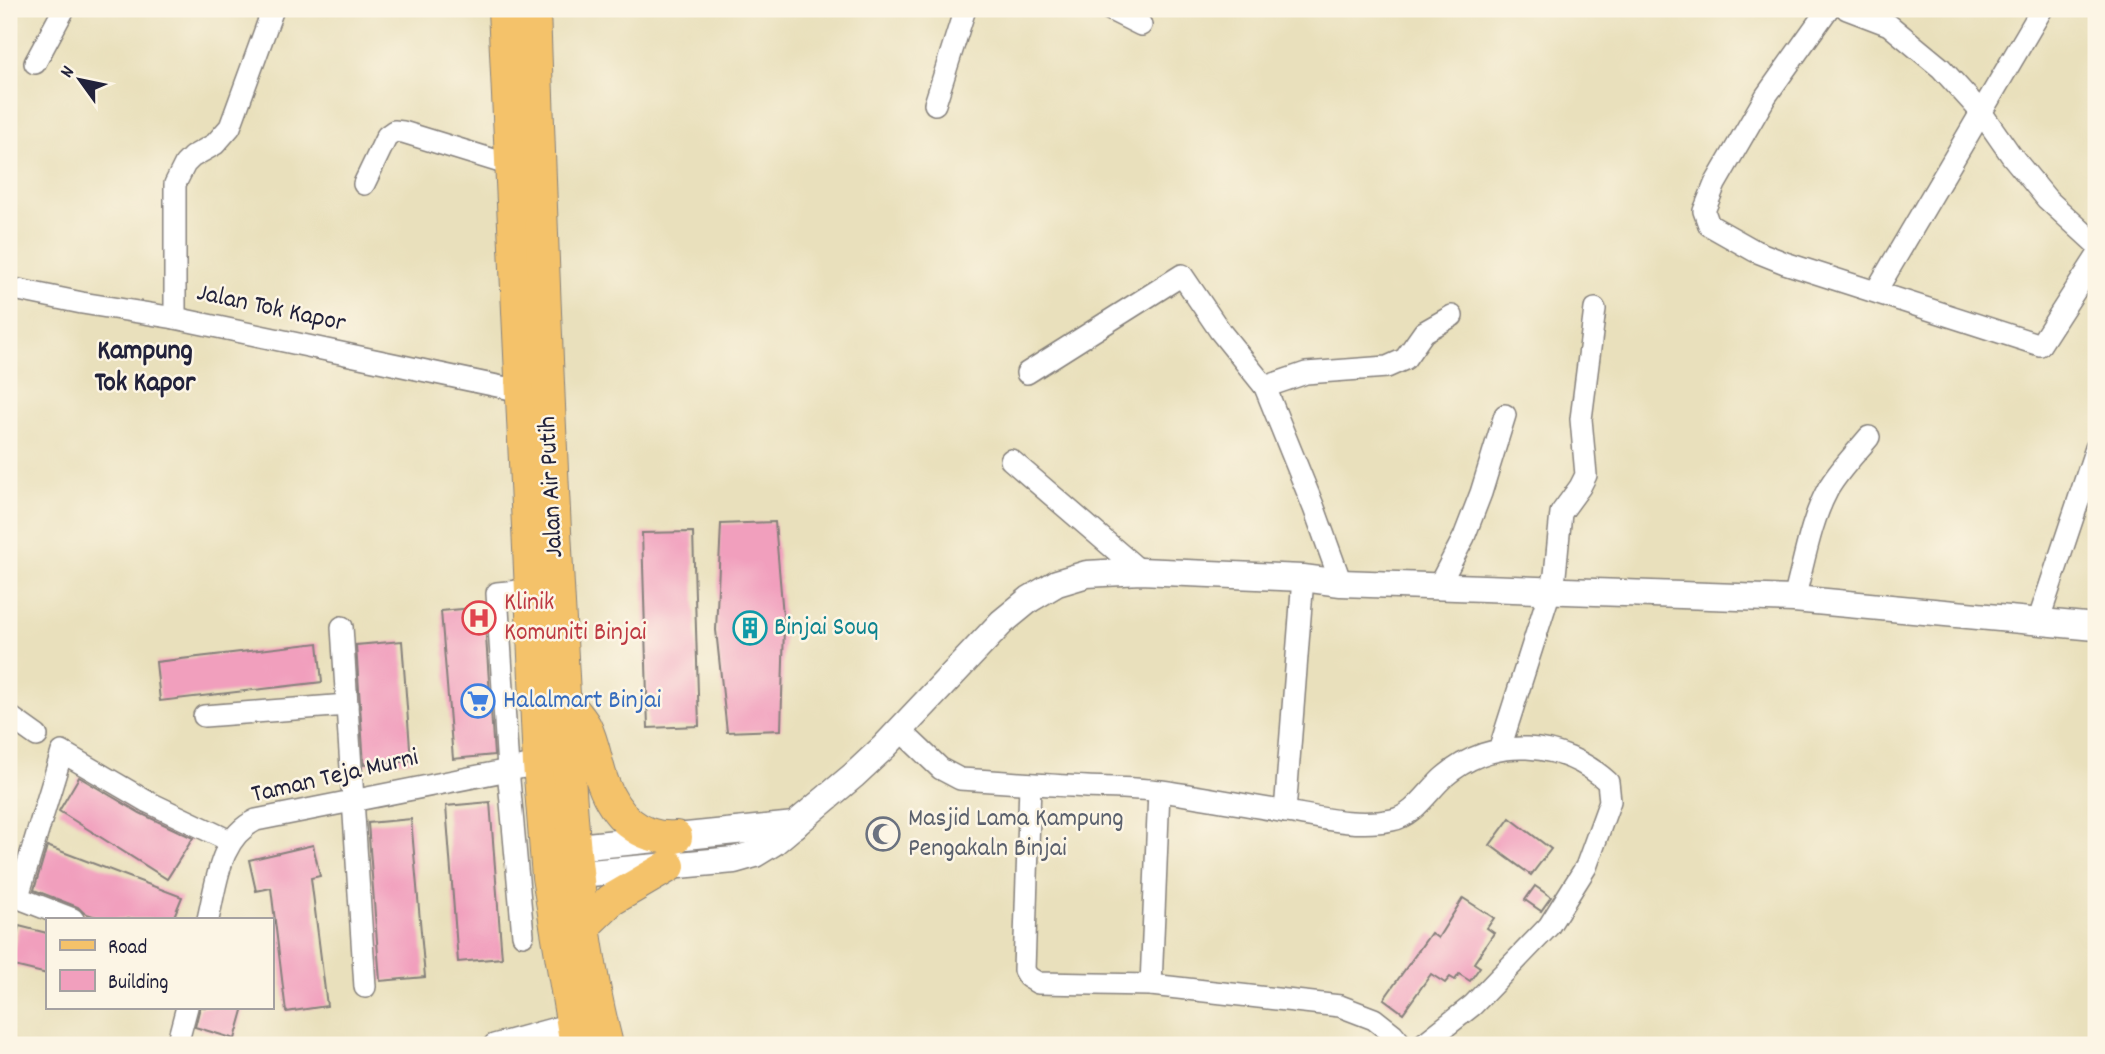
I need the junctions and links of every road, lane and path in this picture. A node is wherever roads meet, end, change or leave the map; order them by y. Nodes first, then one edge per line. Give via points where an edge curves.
1 (64, 9) edge
2 (274, 9) edge
3 (504, 9) edge
4 (534, 9) edge
5 (965, 9) edge
6 (1109, 9) edge
7 (1828, 9) edge
8 (1847, 9) edge
9 (2042, 9) edge
10 (1141, 24) dead end
11 (35, 63) dead end
12 (935, 104) dead end
13 (1981, 112) junction
14 (525, 169) junction
15 (364, 184) dead end
16 (2096, 244) edge
17 (2096, 258) edge
18 (9, 288) edge
19 (1876, 291) junction
20 (1595, 309) dead end
21 (1452, 316) dead end
22 (175, 318) junction
23 (1027, 373) dead end
24 (1265, 387) junction
25 (521, 391) junction
26 (1505, 415) dead end
27 (1869, 437) dead end
28 (2096, 448) edge
29 (1012, 460) dead end
30 (1140, 571) junction
31 (1303, 578) junction
32 (1341, 583) junction
33 (1439, 585) junction
34 (1550, 589) junction
35 (529, 590) junction
36 (1794, 599) junction
37 (2038, 622) junction
38 (342, 627) dead end
39 (2096, 627) edge
40 (564, 698) junction
41 (347, 705) junction
42 (9, 716) edge
43 (204, 716) dead end
44 (900, 730) junction
45 (37, 736) dead end
46 (1500, 748) junction
47 (539, 764) junction
48 (508, 769) junction
49 (1030, 784) junction
50 (1159, 791) junction
51 (353, 800) junction
52 (1285, 812) junction
53 (230, 841) junction
54 (672, 852) junction
55 (562, 862) junction
56 (70, 918) edge
57 (208, 918) edge
58 (584, 926) junction
59 (523, 935) dead end
60 (1151, 985) junction
61 (365, 987) dead end
62 (186, 1009) edge
63 (573, 1035) edge
64 (179, 1037) dead end
65 (494, 1045) edge
66 (607, 1045) edge
67 (1402, 1045) edge
68 (1422, 1045) edge

1 - 11 street
2 - 22 street via 230,127 215,145 192,156 176,184
3 - 14 main road, Jalan Air Putih
4 - 14 main road, Jalan Air Putih
5 - 12 street
6 - 10 street
7 - 19 street via 1766,96 1715,184 1704,217 1709,225 1755,251
8 - 13 street via 1889,25 1919,48
9 - 13 street
13 - 16 street via 2047,199
13 - 19 street
14 - 15 street via 394,131 387,136
14 - 25 main road, Jalan Air Putih
14 - 40 main road, Jalan Air Putih via 547,395
17 - 19 street via 2040,345
18 - 22 street, Jalan Tok Kapor
20 - 34 street via 1581,419 1586,475 1561,513
21 - 24 street via 1424,332 1405,359 1387,367 1307,373
22 - 25 street, Jalan Tok Kapor
23 - 24 street via 1182,275
24 - 32 street
25 - 35 main road, Jalan Air Putih
26 - 33 street via 1464,537
27 - 36 street via 1843,466 1816,515
28 - 37 street
29 - 30 street
30 - 31 street
30 - 44 street via 1087,574 1057,583 1030,599 1002,622
31 - 32 street
31 - 52 street
32 - 33 street
33 - 34 street
34 - 36 street
34 - 46 street
35 - 47 main road, Jalan Air Putih
35 - 48 street via 497,593
36 - 37 street
37 - 39 street
38 - 41 street
40 - 54 main road via 585,726 616,808 642,833 662,838
40 - 55 main road, Jalan Air Putih
41 - 43 street
41 - 51 street
42 - 45 street
44 - 49 street via 950,775
44 - 54 street via 854,775 755,855 734,860
46 - 52 street via 1452,770 1395,820 1369,824
46 - 68 street via 1552,753 1585,765 1608,782 1610,801 1586,867 1549,926 1474,1005
47 - 48 street, Taman Teja Murni
47 - 55 main road, Jalan Air Putih
48 - 51 street, Taman Teja Murni
48 - 59 street
49 - 50 street
49 - 60 street via 1024,970 1028,977 1038,983
50 - 52 street
50 - 60 street
51 - 53 street, Taman Teja Murni via 256,820
51 - 61 street
53 - 56 street via 146,801 62,752 19,893 24,900
53 - 57 street, Taman Teja Murni
54 - 55 street
54 - 58 main road
55 - 58 main road, Jalan Air Putih
55 - 63 main road, Jalan Air Putih
58 - 66 main road, Jalan Air Putih
60 - 67 street via 1340,1006 1374,1019
62 - 64 street
63 - 65 street

